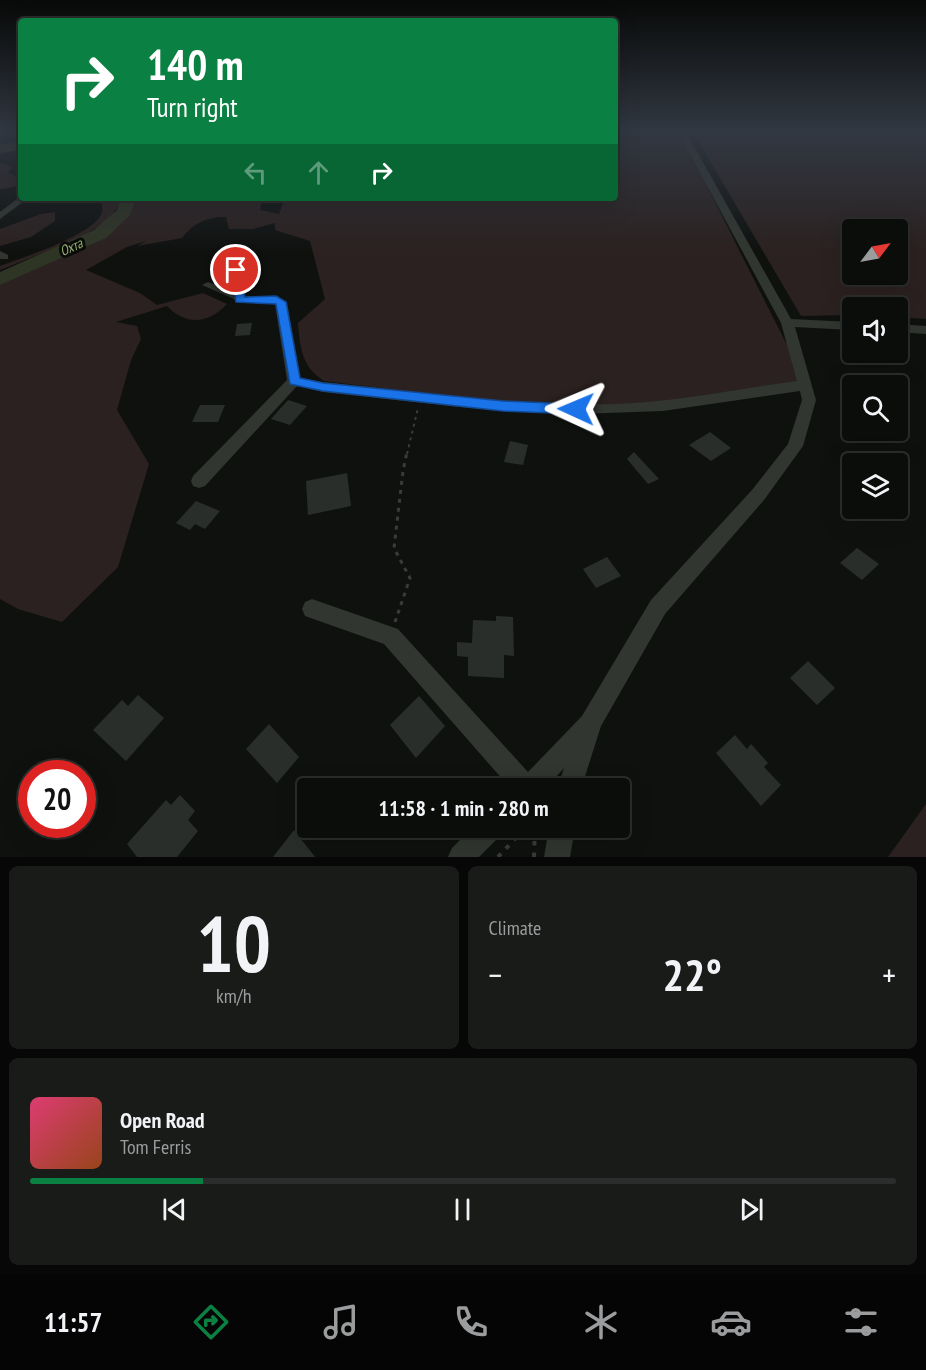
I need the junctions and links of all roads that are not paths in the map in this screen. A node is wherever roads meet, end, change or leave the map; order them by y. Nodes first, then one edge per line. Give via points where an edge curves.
1 (704, 172) edge
2 (20, 201) edge
3 (0, 216) edge
4 (234, 261) dead end
5 (208, 285) dead end
6 (238, 297) junction
7 (787, 323) junction
8 (842, 326) edge
9 (908, 329) edge
10 (926, 330) edge
11 (294, 381) junction
12 (805, 385) junction
13 (199, 481) dead end
14 (312, 609) dead end
15 (591, 721) junction
16 (518, 778) edge
17 (538, 778) edge
18 (573, 778) edge
19 (480, 838) edge
20 (560, 838) edge
21 (461, 857) edge
22 (557, 857) edge

1 - 7 street
2 - 3 street
4 - 6 street
5 - 6 street
6 - 11 street via 245,302 281,302
7 - 8 street
7 - 12 street
9 - 10 street
11 - 12 street via 513,407 616,409 685,405
11 - 13 street
12 - 15 street via 809,400 795,446 758,495 658,607
14 - 16 street via 391,636
15 - 17 street
15 - 18 street
19 - 21 street
20 - 22 street

